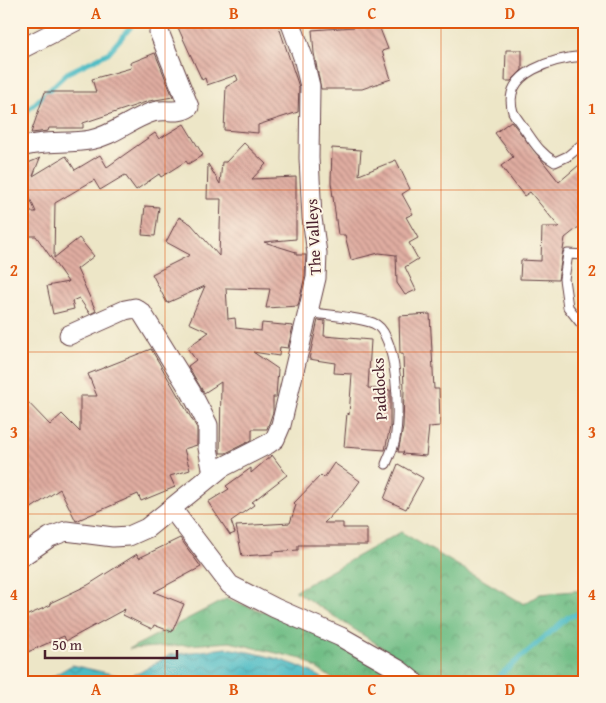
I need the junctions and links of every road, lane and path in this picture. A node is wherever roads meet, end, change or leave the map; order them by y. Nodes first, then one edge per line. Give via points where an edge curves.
1 (76, 21) edge
2 (290, 21) edge
3 (159, 32) dead end
4 (21, 49) edge
5 (585, 56) edge
6 (585, 142) edge
7 (21, 147) edge
8 (585, 255) edge
9 (308, 312) junction
10 (583, 326) dead end
11 (69, 335) dead end
12 (386, 464) dead end
13 (213, 474) junction
14 (172, 509) junction
15 (21, 557) edge
16 (414, 682) edge

1 - 4 street
2 - 9 street, The Valleys via 310,86 309,158 316,278
3 - 7 street via 190,107 181,112 155,111 90,140
5 - 6 lane via 560,58 528,72 516,84 512,98 513,112 543,155 555,162
8 - 10 lane via 568,254 564,279 568,307
9 - 12 lane, Paddocks via 373,323 385,332 394,371 396,423 395,439
9 - 13 street, The Valleys via 275,439
11 - 13 street via 125,310 135,308 142,313 208,425
13 - 14 street, The Valleys
14 - 15 street, The Valleys via 147,528 129,536 66,531 50,537
14 - 16 street via 230,585 341,637

